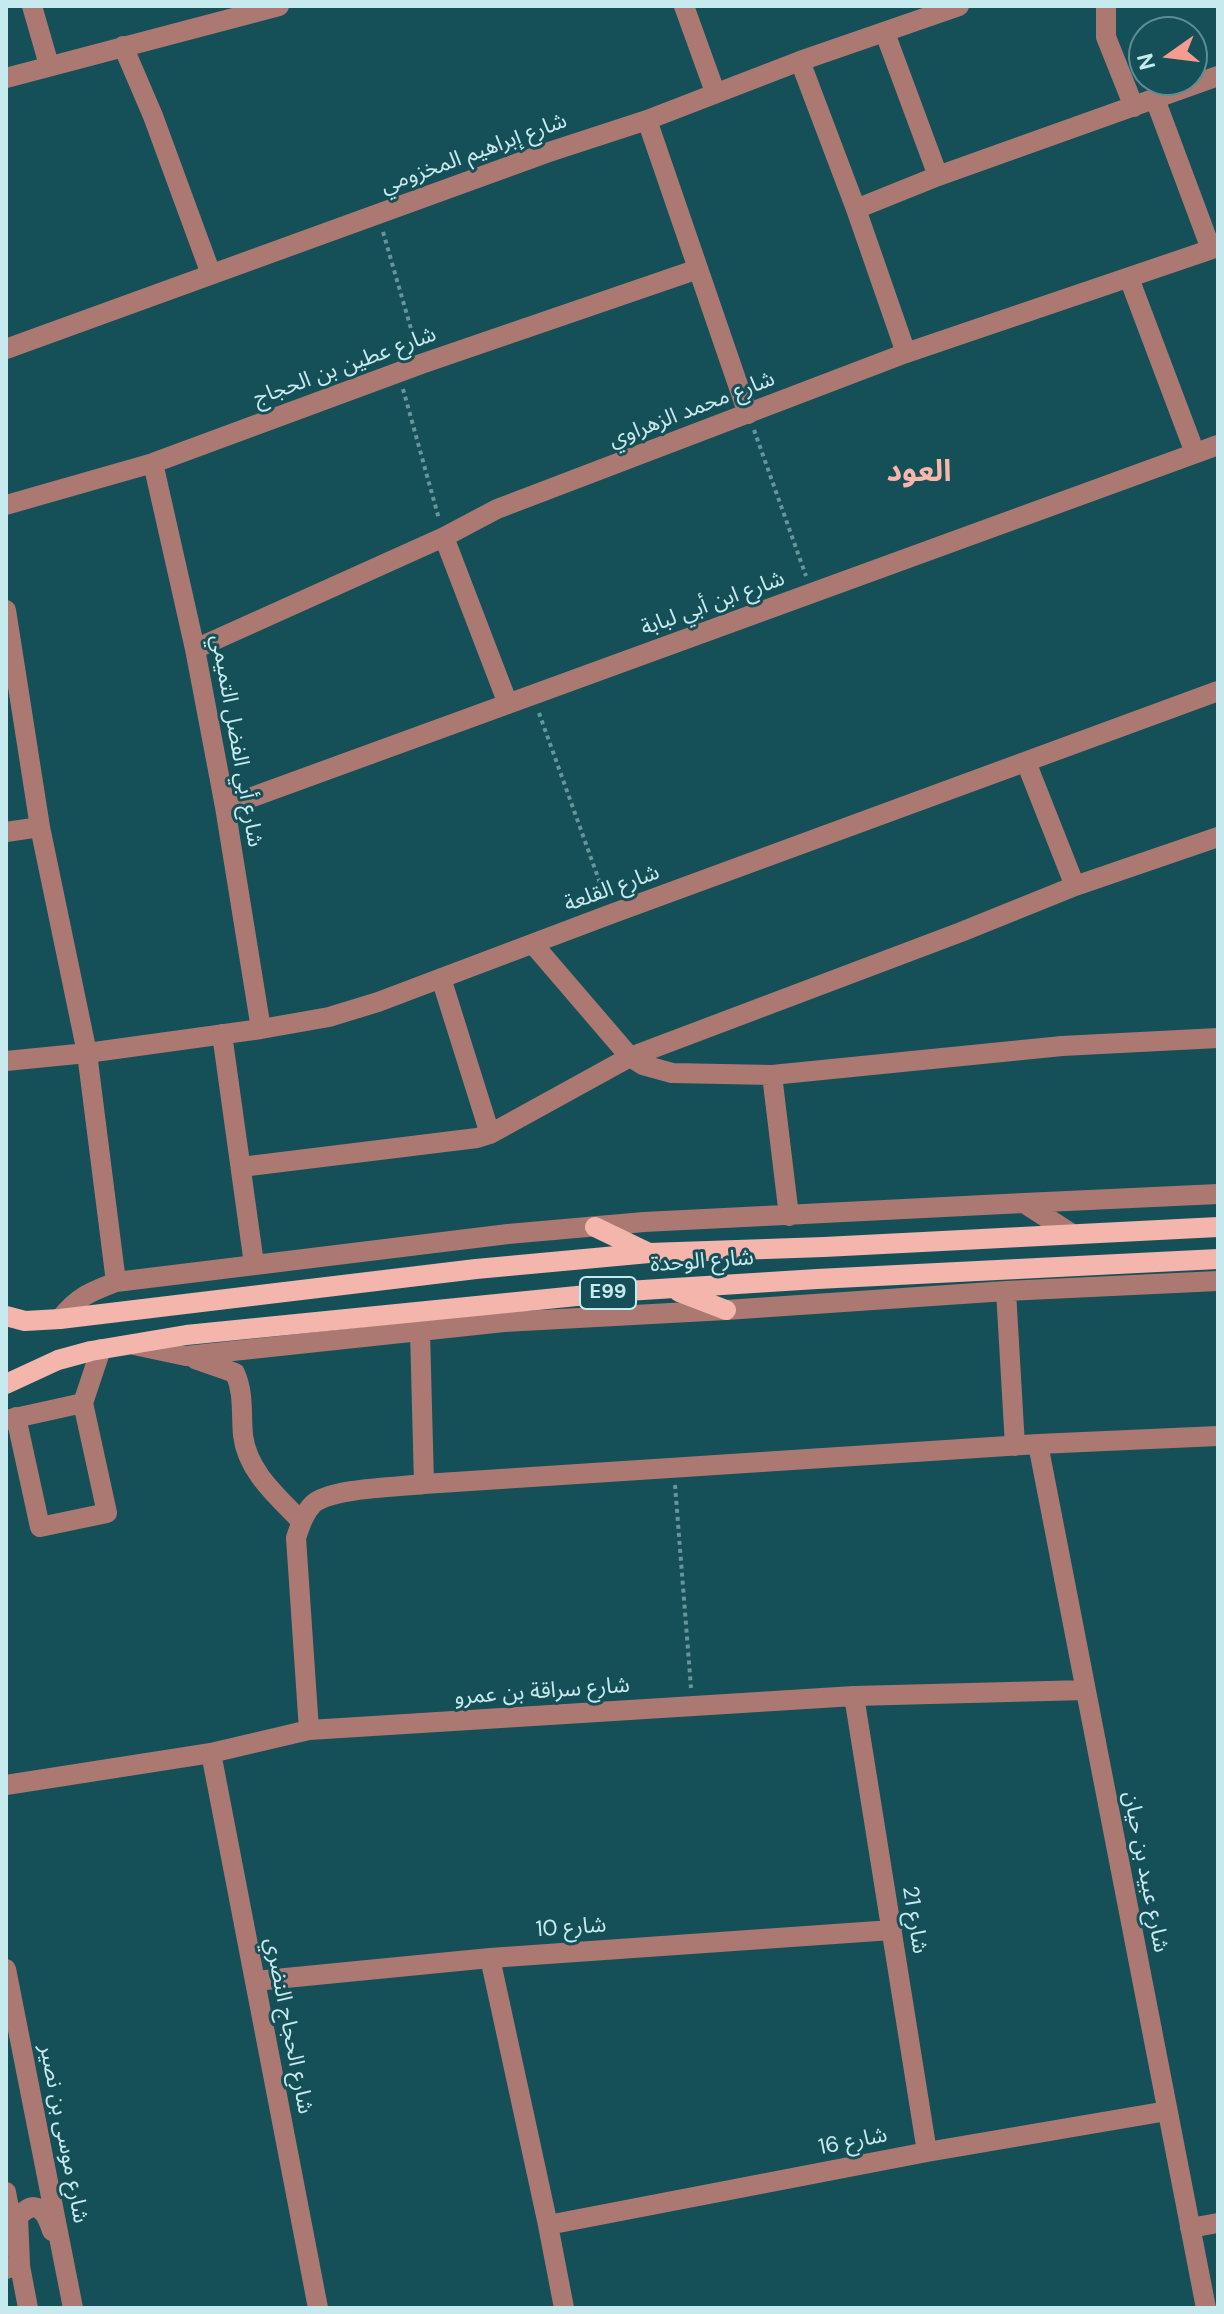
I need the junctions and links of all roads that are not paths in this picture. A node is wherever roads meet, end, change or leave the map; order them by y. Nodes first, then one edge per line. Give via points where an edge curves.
1 (32, 6) edge
2 (279, 6) edge
3 (684, 6) edge
4 (959, 6) edge
5 (1106, 6) edge
6 (885, 33) junction
7 (123, 46) junction
8 (800, 61) junction
9 (49, 65) junction
10 (1218, 76) edge
11 (6, 78) edge
12 (715, 92) junction
13 (1155, 99) junction
14 (1134, 107) junction
15 (647, 120) junction
16 (938, 176) junction
17 (856, 209) junction
18 (1214, 248) edge
19 (698, 269) junction
20 (211, 274) junction
21 (1129, 278) junction
22 (6, 349) edge
23 (906, 353) junction
24 (748, 414) junction
25 (1218, 445) edge
26 (1195, 453) junction
27 (153, 463) junction
28 (6, 505) edge
29 (444, 537) junction
30 (6, 610) edge
31 (195, 649) junction
32 (1218, 691) edge
33 (508, 704) junction
34 (1026, 762) junction
35 (225, 807) junction
36 (40, 827) junction
37 (6, 832) edge
38 (1218, 837) edge
39 (1075, 886) junction
40 (533, 944) junction
41 (441, 978) junction
42 (261, 1029) junction
43 (222, 1034) junction
44 (1218, 1038) edge
45 (87, 1053) junction
46 (630, 1057) junction
47 (6, 1061) edge
48 (772, 1075) junction
49 (490, 1134) junction
50 (241, 1167) junction
51 (1218, 1194) edge
52 (1024, 1203) junction
53 (789, 1216) junction
54 (595, 1227) junction
55 (1218, 1227) edge
56 (1072, 1234) junction
57 (649, 1253) junction
58 (1218, 1259) edge
59 (254, 1264) junction
60 (1218, 1281) edge
61 (116, 1282) junction
62 (671, 1289) junction
63 (1006, 1291) junction
64 (726, 1310) junction
65 (6, 1316) edge
66 (60, 1319) junction
67 (420, 1331) junction
68 (130, 1344) junction
69 (101, 1349) junction
70 (186, 1356) junction
71 (6, 1384) edge
72 (83, 1403) junction
73 (11, 1418) edge
74 (1218, 1436) edge
75 (1038, 1444) junction
76 (1015, 1446) junction
77 (424, 1484) junction
78 (301, 1521) junction
79 (1086, 1690) junction
80 (854, 1696) junction
81 (309, 1730) junction
82 (211, 1753) junction
83 (6, 1785) edge
84 (892, 1930) junction
85 (490, 1958) junction
86 (6, 1969) edge
87 (255, 1981) junction
88 (1167, 2111) junction
89 (927, 2152) junction
90 (6, 2192) edge
91 (1218, 2223) edge
92 (548, 2225) junction
93 (1190, 2228) junction
94 (13, 2266) edge
95 (71, 2300) edge
96 (28, 2308) edge
97 (318, 2308) edge
98 (564, 2308) edge
99 (1206, 2308) edge

1 - 9 street
2 - 7 street
3 - 12 street
4 - 6 street, شارع إبراهيم المخزومي
5 - 14 street via 1106,37
6 - 8 street, شارع إبراهيم المخزومي
6 - 16 street
7 - 9 street
7 - 20 street
8 - 12 street, شارع إبراهيم المخزومي
8 - 17 street
9 - 11 street
10 - 13 street
12 - 15 street, شارع إبراهيم المخزومي
13 - 14 street
13 - 18 street
14 - 16 street
15 - 19 street
15 - 20 street, شارع إبراهيم المخزومي
16 - 17 street
17 - 23 street
18 - 21 street, شارع محمد الزهراوي
19 - 24 street
19 - 27 street, شارع عطين بن الحجاج
20 - 22 street, شارع إبراهيم المخزومي
21 - 23 street, شارع محمد الزهراوي
21 - 26 street
23 - 24 street, شارع محمد الزهراوي
24 - 29 street, شارع محمد الزهراوي via 497,509
25 - 26 street, شارع ابن أبي لبابة
26 - 33 street, شارع ابن أبي لبابة
27 - 28 street, شارع عطين بن الحجاج
27 - 31 street, شارع أبي الفضل التميمي
29 - 31 street, شارع محمد الزهراوي
29 - 33 street
30 - 36 street
31 - 35 street, شارع أبي الفضل التميمي
32 - 34 street, شارع القلعة
33 - 35 street, شارع ابن أبي لبابة
34 - 39 street
34 - 40 street, شارع القلعة
35 - 42 street, شارع أبي الفضل التميمي
36 - 37 street
36 - 45 street
38 - 39 street
39 - 46 street
40 - 41 street, شارع القلعة
40 - 46 street
41 - 42 street, شارع القلعة via 329,1017
41 - 49 street
42 - 43 street, شارع القلعة
43 - 45 street, شارع القلعة
43 - 50 street
44 - 48 street via 1062,1046
45 - 47 street, شارع القلعة
45 - 61 street
46 - 48 street via 672,1073
46 - 49 street
48 - 53 street
49 - 50 street
50 - 59 street
51 - 52 street
52 - 53 street
52 - 56 street
53 - 54 street
54 - 57 main road
54 - 59 street
55 - 56 main road, شارع الوحدة / E99
56 - 57 main road, شارع الوحدة / E99
57 - 66 main road, شارع الوحدة / E99
58 - 62 main road, شارع الوحدة / E99
59 - 61 street
60 - 63 street
61 - 66 street via 86,1293
62 - 64 main road
62 - 68 main road, شارع الوحدة / E99
63 - 64 street
63 - 76 street
64 - 67 street
65 - 66 main road, شارع الوحدة / E99
67 - 70 street
67 - 77 street
68 - 69 main road, شارع الوحدة / E99
68 - 70 street
69 - 71 main road, شارع الوحدة / E99 via 58,1360
69 - 72 street
70 - 78 street via 235,1373 249,1461
72 - 73 street
72 - 73 street via 107,1513 40,1527
74 - 75 street
75 - 76 street
75 - 79 street, شارع عبيد بن حيان
76 - 77 street
77 - 78 street via 335,1493 314,1503
78 - 81 street via 296,1538
79 - 80 street, شارع سراقة بن عمرو
79 - 88 street, شارع عبيد بن حيان
80 - 81 street, شارع سراقة بن عمرو
80 - 84 street, شارع 21
81 - 82 street, شارع سراقة بن عمرو
82 - 83 street, شارع سراقة بن عمرو
82 - 87 street, شارع الحجاج النضري
84 - 85 street, شارع 10
84 - 89 street, شارع 21
85 - 87 street, شارع 10
85 - 92 street
86 - 95 street, شارع موسى بن نصير
87 - 97 street, شارع الحجاج النضري
88 - 89 street, شارع 16
88 - 93 street, شارع عبيد بن حيان
89 - 92 street, شارع 16
90 - 94 street
91 - 93 street
92 - 98 street
93 - 99 street, شارع عبيد بن حيان
94 - 95 street via 18,2217 37,2207 50,2225
94 - 96 street

